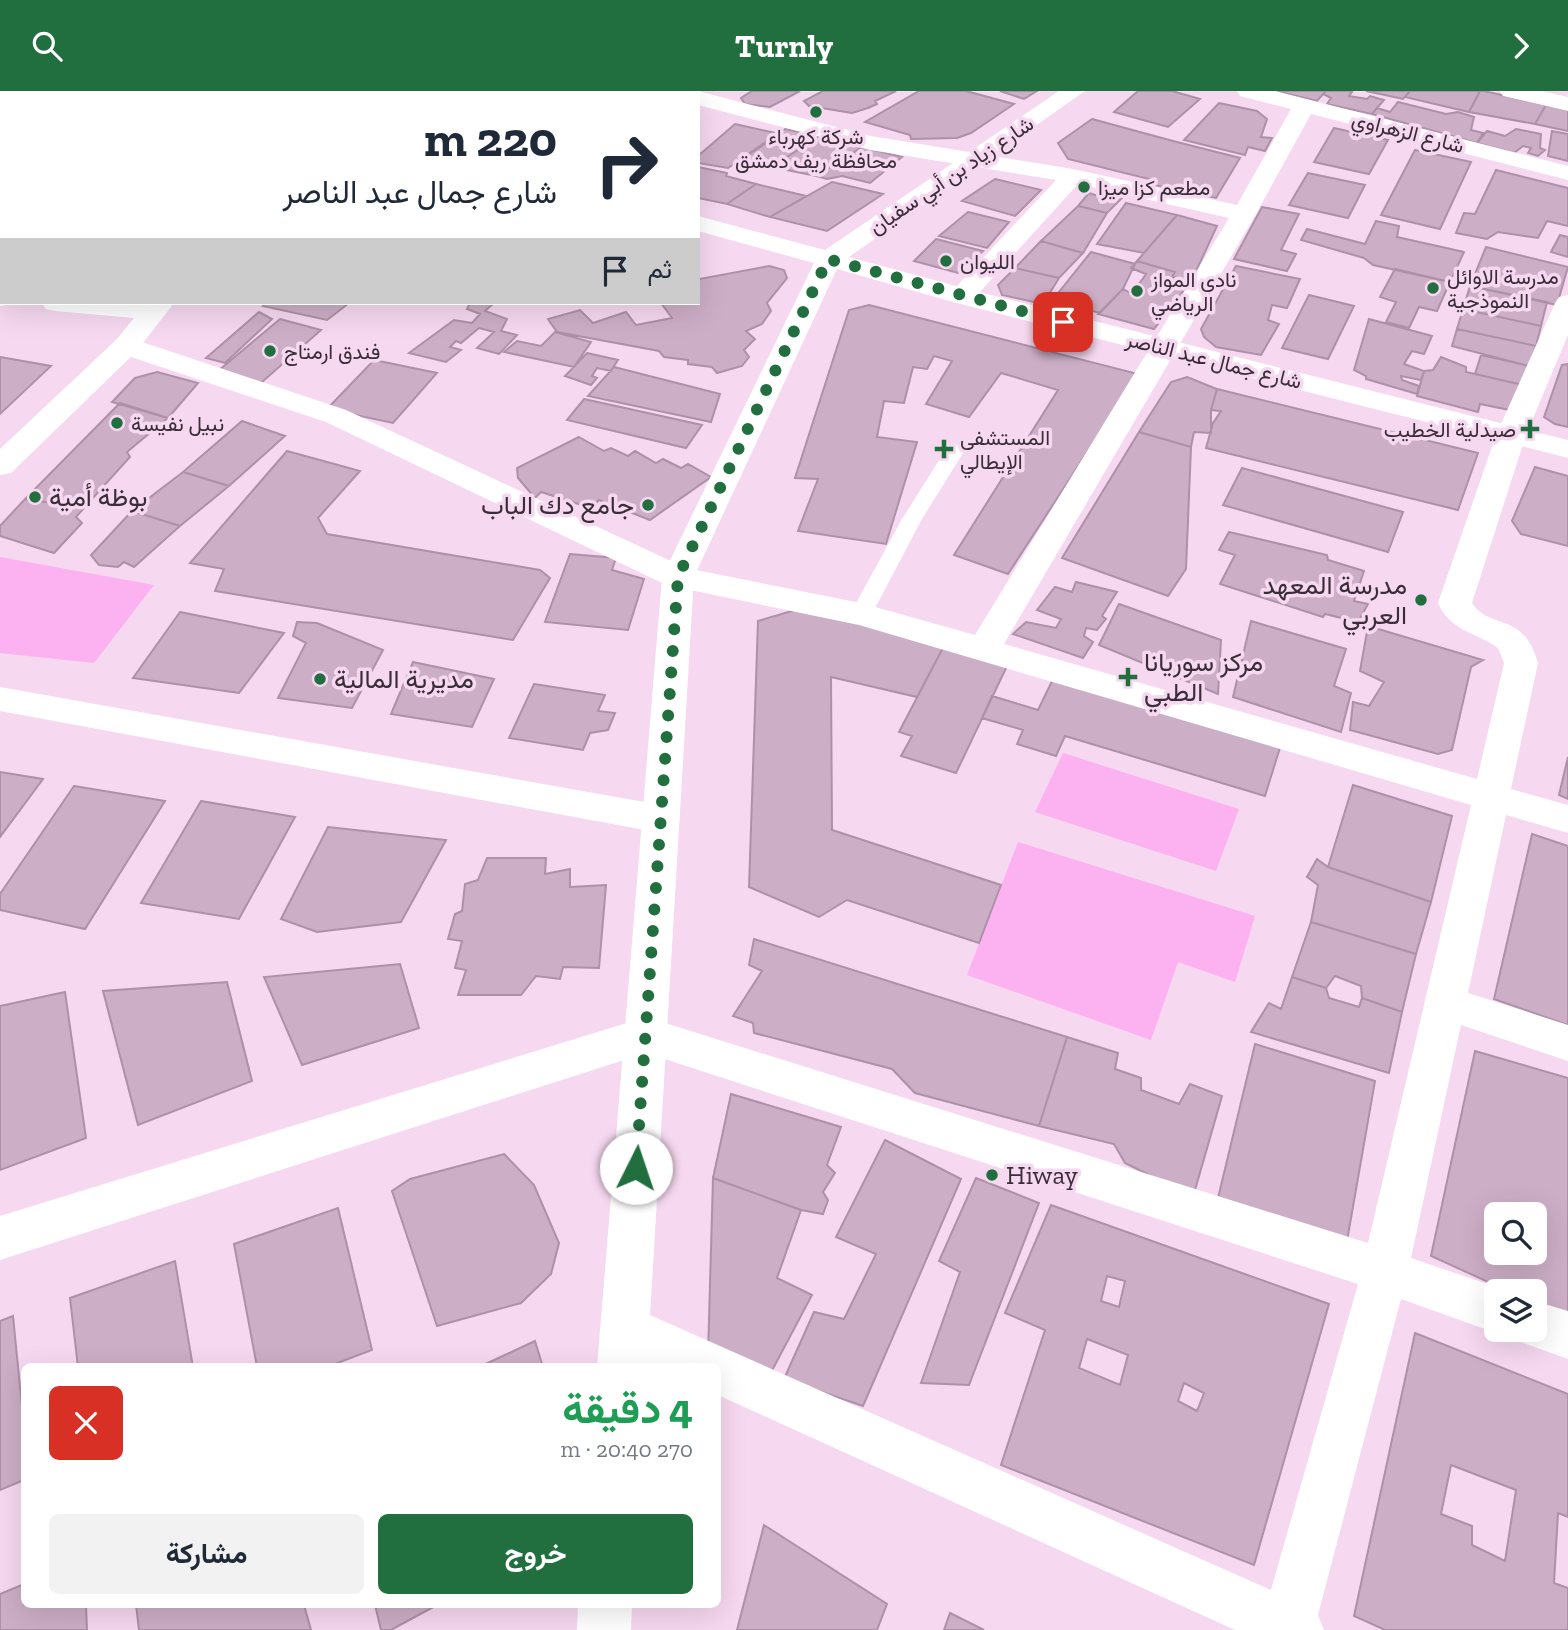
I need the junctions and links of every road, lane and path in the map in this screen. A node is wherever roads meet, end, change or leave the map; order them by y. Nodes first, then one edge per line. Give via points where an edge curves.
1 (1074, 91) edge
2 (1248, 91) edge
3 (1511, 91) edge
4 (700, 99) edge
5 (1568, 104) edge
6 (1305, 105) junction
7 (974, 158) junction
8 (1568, 173) edge
9 (1073, 176) junction
10 (1244, 214) junction
11 (700, 224) edge
12 (828, 259) junction
13 (962, 296) junction
14 (1568, 303) edge
15 (106, 305) edge
16 (157, 307) edge
17 (126, 346) junction
18 (1164, 348) junction
19 (1511, 435) junction
20 (1568, 449) edge
21 (955, 450) dead end
22 (0, 466) edge
23 (678, 577) junction
24 (861, 614) junction
25 (983, 650) junction
26 (0, 699) edge
27 (1493, 796) junction
28 (661, 818) junction
29 (1568, 819) edge
30 (1446, 1003) junction
31 (646, 1035) junction
32 (1568, 1043) edge
33 (0, 1238) edge
34 (1385, 1271) junction
35 (1484, 1306) edge
36 (1547, 1328) edge
37 (1568, 1335) edge
38 (623, 1348) edge
39 (692, 1363) edge
40 (721, 1371) edge
41 (605, 1608) edge
42 (1292, 1628) edge
43 (604, 1630) edge

1 - 7 street, شارع زياد بن أبي سفيان
2 - 6 street, شارع الزهراوي
3 - 5 street
4 - 7 street via 870,143
6 - 8 street, شارع الزهراوي
6 - 10 street
7 - 9 street
7 - 12 street, شارع زياد بن أبي سفيان
9 - 10 street
9 - 13 street
10 - 18 street
11 - 12 street, شارع جمال عبد الناصر
12 - 13 street, شارع جمال عبد الناصر
12 - 23 street
13 - 18 street, شارع جمال عبد الناصر
14 - 19 street
15 - 16 street
16 - 17 street
17 - 22 street
17 - 23 street via 336,416
18 - 19 street, شارع جمال عبد الناصر
18 - 25 street
19 - 20 street, شارع جمال عبد الناصر
19 - 27 street via 1455,603 1462,616 1498,631 1520,654
21 - 24 lane
23 - 24 street
23 - 28 street
24 - 25 street
25 - 27 street
26 - 28 street
27 - 29 street
27 - 30 street
28 - 31 street
30 - 32 street
30 - 34 street
31 - 33 street
31 - 34 street
31 - 38 street
34 - 35 street
34 - 42 street
36 - 37 street
38 - 39 street
40 - 42 street
41 - 43 street

